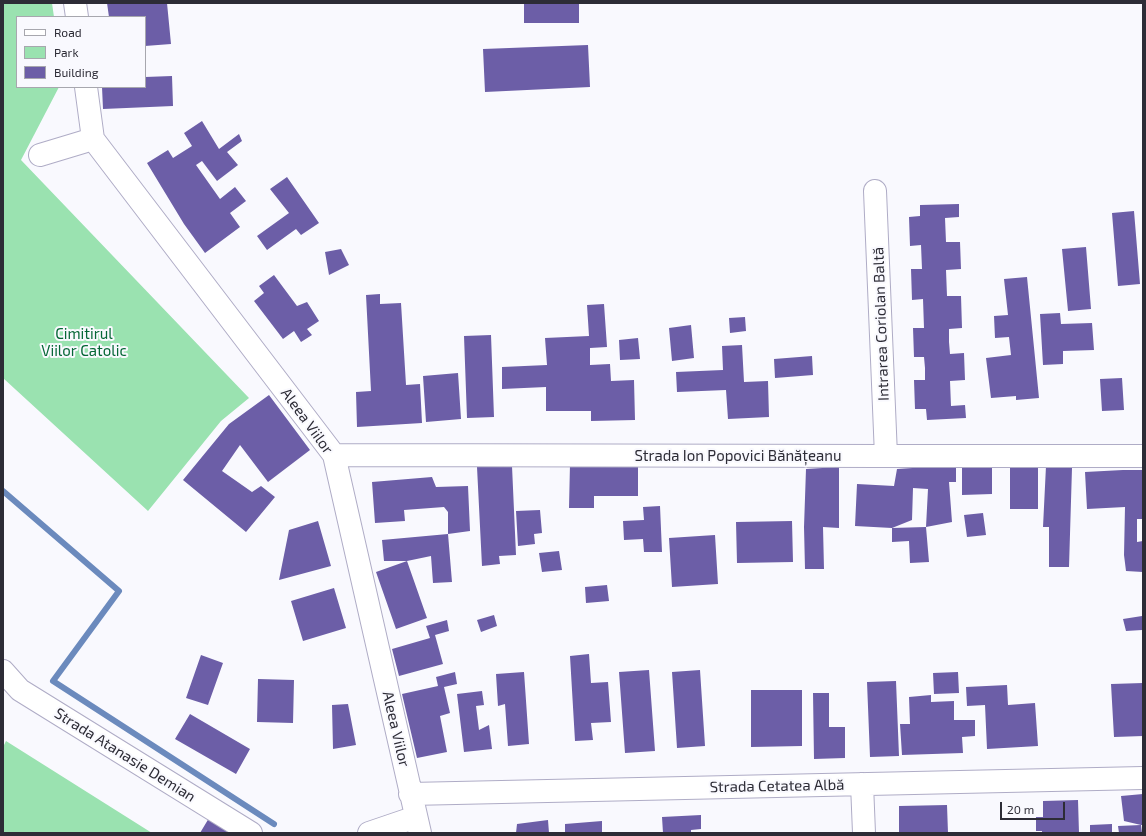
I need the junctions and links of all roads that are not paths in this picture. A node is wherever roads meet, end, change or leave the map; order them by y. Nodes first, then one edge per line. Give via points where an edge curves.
1 (75, 3) edge
2 (77, 16) edge
3 (86, 88) edge
4 (93, 139) junction
5 (40, 155) dead end
6 (876, 191) dead end
7 (334, 455) junction
8 (886, 456) junction
9 (1143, 456) edge
10 (3, 671) edge
11 (1143, 778) edge
12 (862, 784) junction
13 (410, 794) junction
14 (418, 825) edge
15 (251, 833) edge
16 (369, 833) edge
17 (864, 833) edge

1 - 2 street
3 - 4 street, Aleea Viilor
4 - 5 street
4 - 7 street, Aleea Viilor
6 - 8 street, Intrarea Coriolan Baltă
7 - 8 street, Strada Ion Popovici Bănățeanu
7 - 13 street, Aleea Viilor
8 - 9 street, Strada Ion Popovici Bănățeanu
10 - 15 street, Strada Atanasie Demian via 20,690
11 - 12 street, Strada Cetatea Albă
12 - 13 street, Strada Cetatea Albă
12 - 17 street
13 - 14 street, Aleea Viilor
14 - 16 street

